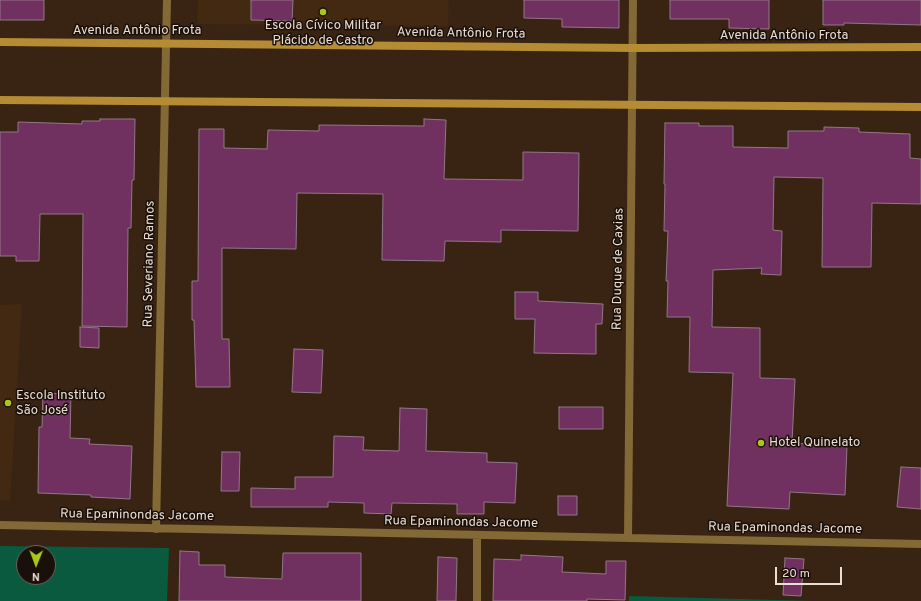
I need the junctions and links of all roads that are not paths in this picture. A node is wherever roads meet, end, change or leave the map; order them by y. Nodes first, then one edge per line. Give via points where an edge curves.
1 (167, 0) edge
2 (633, 0) edge
3 (0, 42) edge
4 (166, 43) junction
5 (921, 47) edge
6 (632, 48) junction
7 (0, 100) edge
8 (165, 101) junction
9 (633, 104) junction
10 (921, 107) edge
11 (0, 525) edge
12 (156, 529) junction
13 (477, 536) junction
14 (628, 538) junction
15 (921, 544) edge
16 (477, 601) edge

1 - 4 street, Rua Severiano Ramos
2 - 6 street, Rua Duque de Caxias
3 - 4 main road, Avenida Antônio Frota
4 - 6 main road, Avenida Antônio Frota
4 - 8 street, Rua Severiano Ramos
5 - 6 main road, Avenida Antônio Frota
6 - 9 street, Rua Duque de Caxias
7 - 8 main road
8 - 9 main road
8 - 12 street, Rua Severiano Ramos
9 - 10 main road
9 - 14 street, Rua Duque de Caxias
11 - 12 street, Rua Epaminondas Jacome
12 - 13 street, Rua Epaminondas Jacome
13 - 14 street, Rua Epaminondas Jacome
13 - 16 street
14 - 15 street, Rua Epaminondas Jacome

